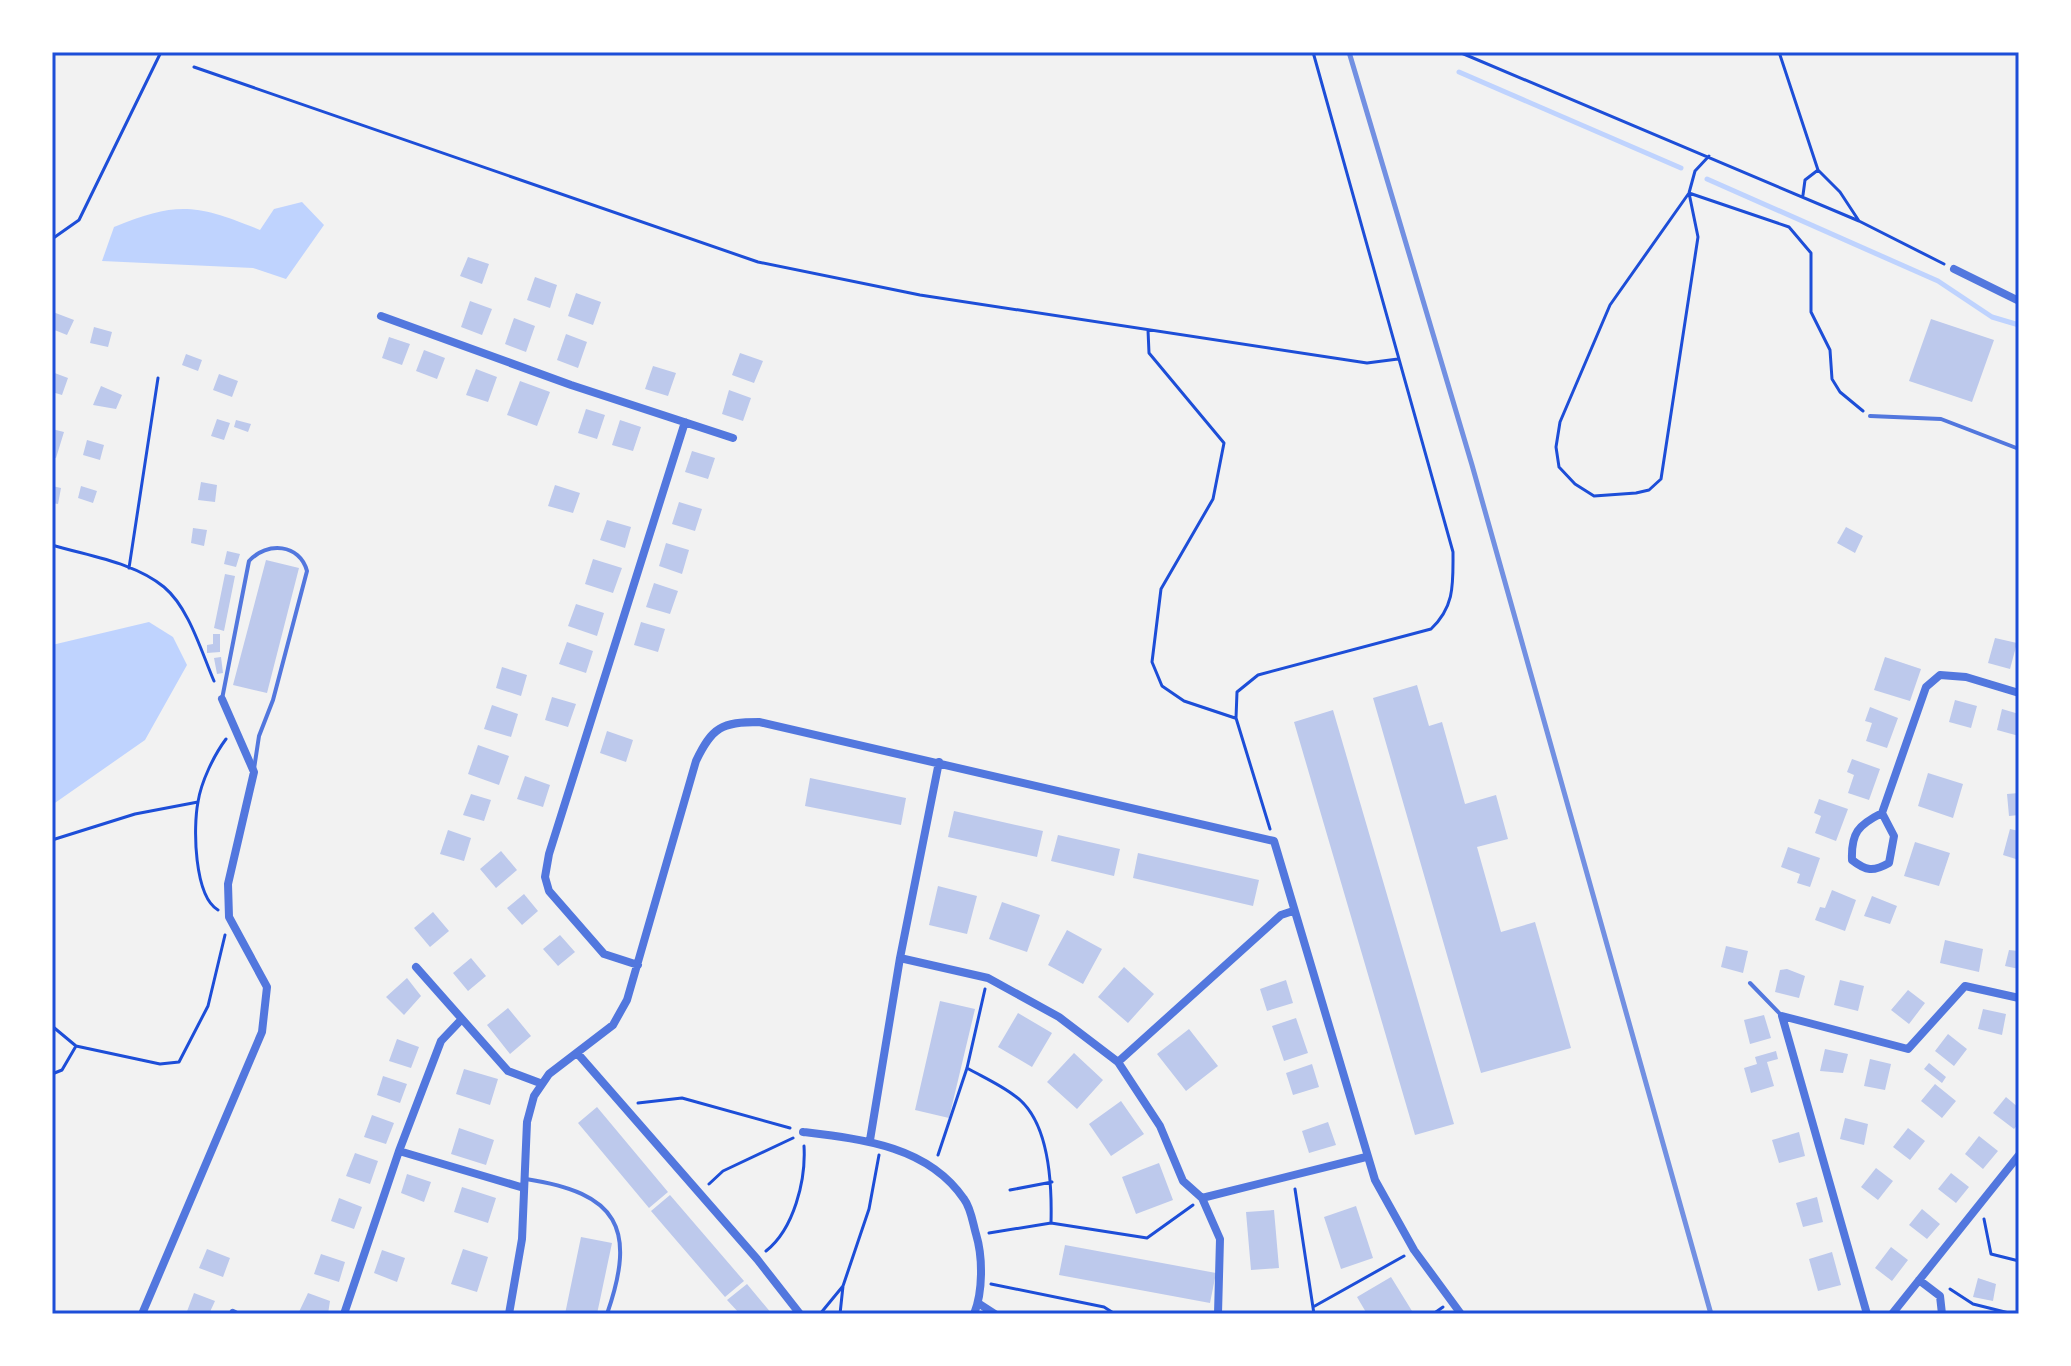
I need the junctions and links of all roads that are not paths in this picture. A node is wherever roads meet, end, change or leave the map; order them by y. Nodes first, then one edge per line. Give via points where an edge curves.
1 (1954, 269) road end
2 (2019, 301) edge
3 (381, 316) dead end
4 (1870, 416) road end
5 (685, 422) junction
6 (733, 438) dead end
7 (2019, 449) edge
8 (2019, 693) edge
9 (222, 699) joint
10 (939, 762) junction
11 (254, 772) junction
12 (1882, 813) junction
13 (1293, 911) junction
14 (900, 958) junction
15 (638, 965) junction
16 (416, 967) dead end
17 (1750, 983) dead end
18 (2019, 998) edge
19 (1782, 1016) junction
20 (460, 1021) junction
21 (578, 1054) junction
22 (1118, 1062) junction
23 (540, 1083) junction
24 (803, 1132) road end
25 (870, 1140) junction
26 (399, 1151) junction
27 (2019, 1155) edge
28 (1366, 1157) junction
29 (524, 1183) junction
30 (1202, 1198) junction
31 (1919, 1280) junction
32 (978, 1303) junction
33 (142, 1314) edge
34 (344, 1314) edge
35 (509, 1314) edge
36 (607, 1314) edge
37 (800, 1314) edge
38 (974, 1314) edge
39 (995, 1314) edge
40 (1218, 1314) edge
41 (1461, 1314) edge
42 (1867, 1314) edge
43 (1892, 1314) edge
44 (1942, 1314) edge

1 - 2 street
3 - 5 street
4 - 7 lane via 1941,419
5 - 6 street
5 - 15 street via 545,877 549,891 604,954
8 - 12 street via 1940,675 1926,687
9 - 11 street
9 - 11 lane via 249,561 269,548 295,552 307,571 259,736
10 - 13 street via 1274,841
10 - 14 street
10 - 15 street via 759,722 717,728 696,761
11 - 33 street via 228,884 229,917 267,987 262,1032
12 - 12 street via 1860,824 1851,840 1852,860 1864,869 1875,871 1889,863 1894,836
13 - 22 street via 1281,915
13 - 28 street
14 - 22 street via 988,978 1059,1017
14 - 25 street
15 - 21 street via 613,1025
16 - 20 street
17 - 19 lane
18 - 19 street via 1965,986 1908,1049
19 - 42 street
20 - 23 street via 508,1071
20 - 26 street via 441,1041
21 - 23 street
21 - 37 street
22 - 30 street via 1160,1126 1183,1181
23 - 29 street via 527,1122
24 - 25 street
25 - 32 street via 931,1164 966,1200 981,1249
26 - 29 street
26 - 34 street
27 - 31 street
28 - 30 street
28 - 41 street via 1414,1250
29 - 35 street via 522,1239
29 - 36 lane via 550,1183 594,1200 614,1219 621,1264
30 - 40 street via 1220,1239
31 - 43 street
31 - 44 street via 1940,1296
32 - 38 street
32 - 39 street

